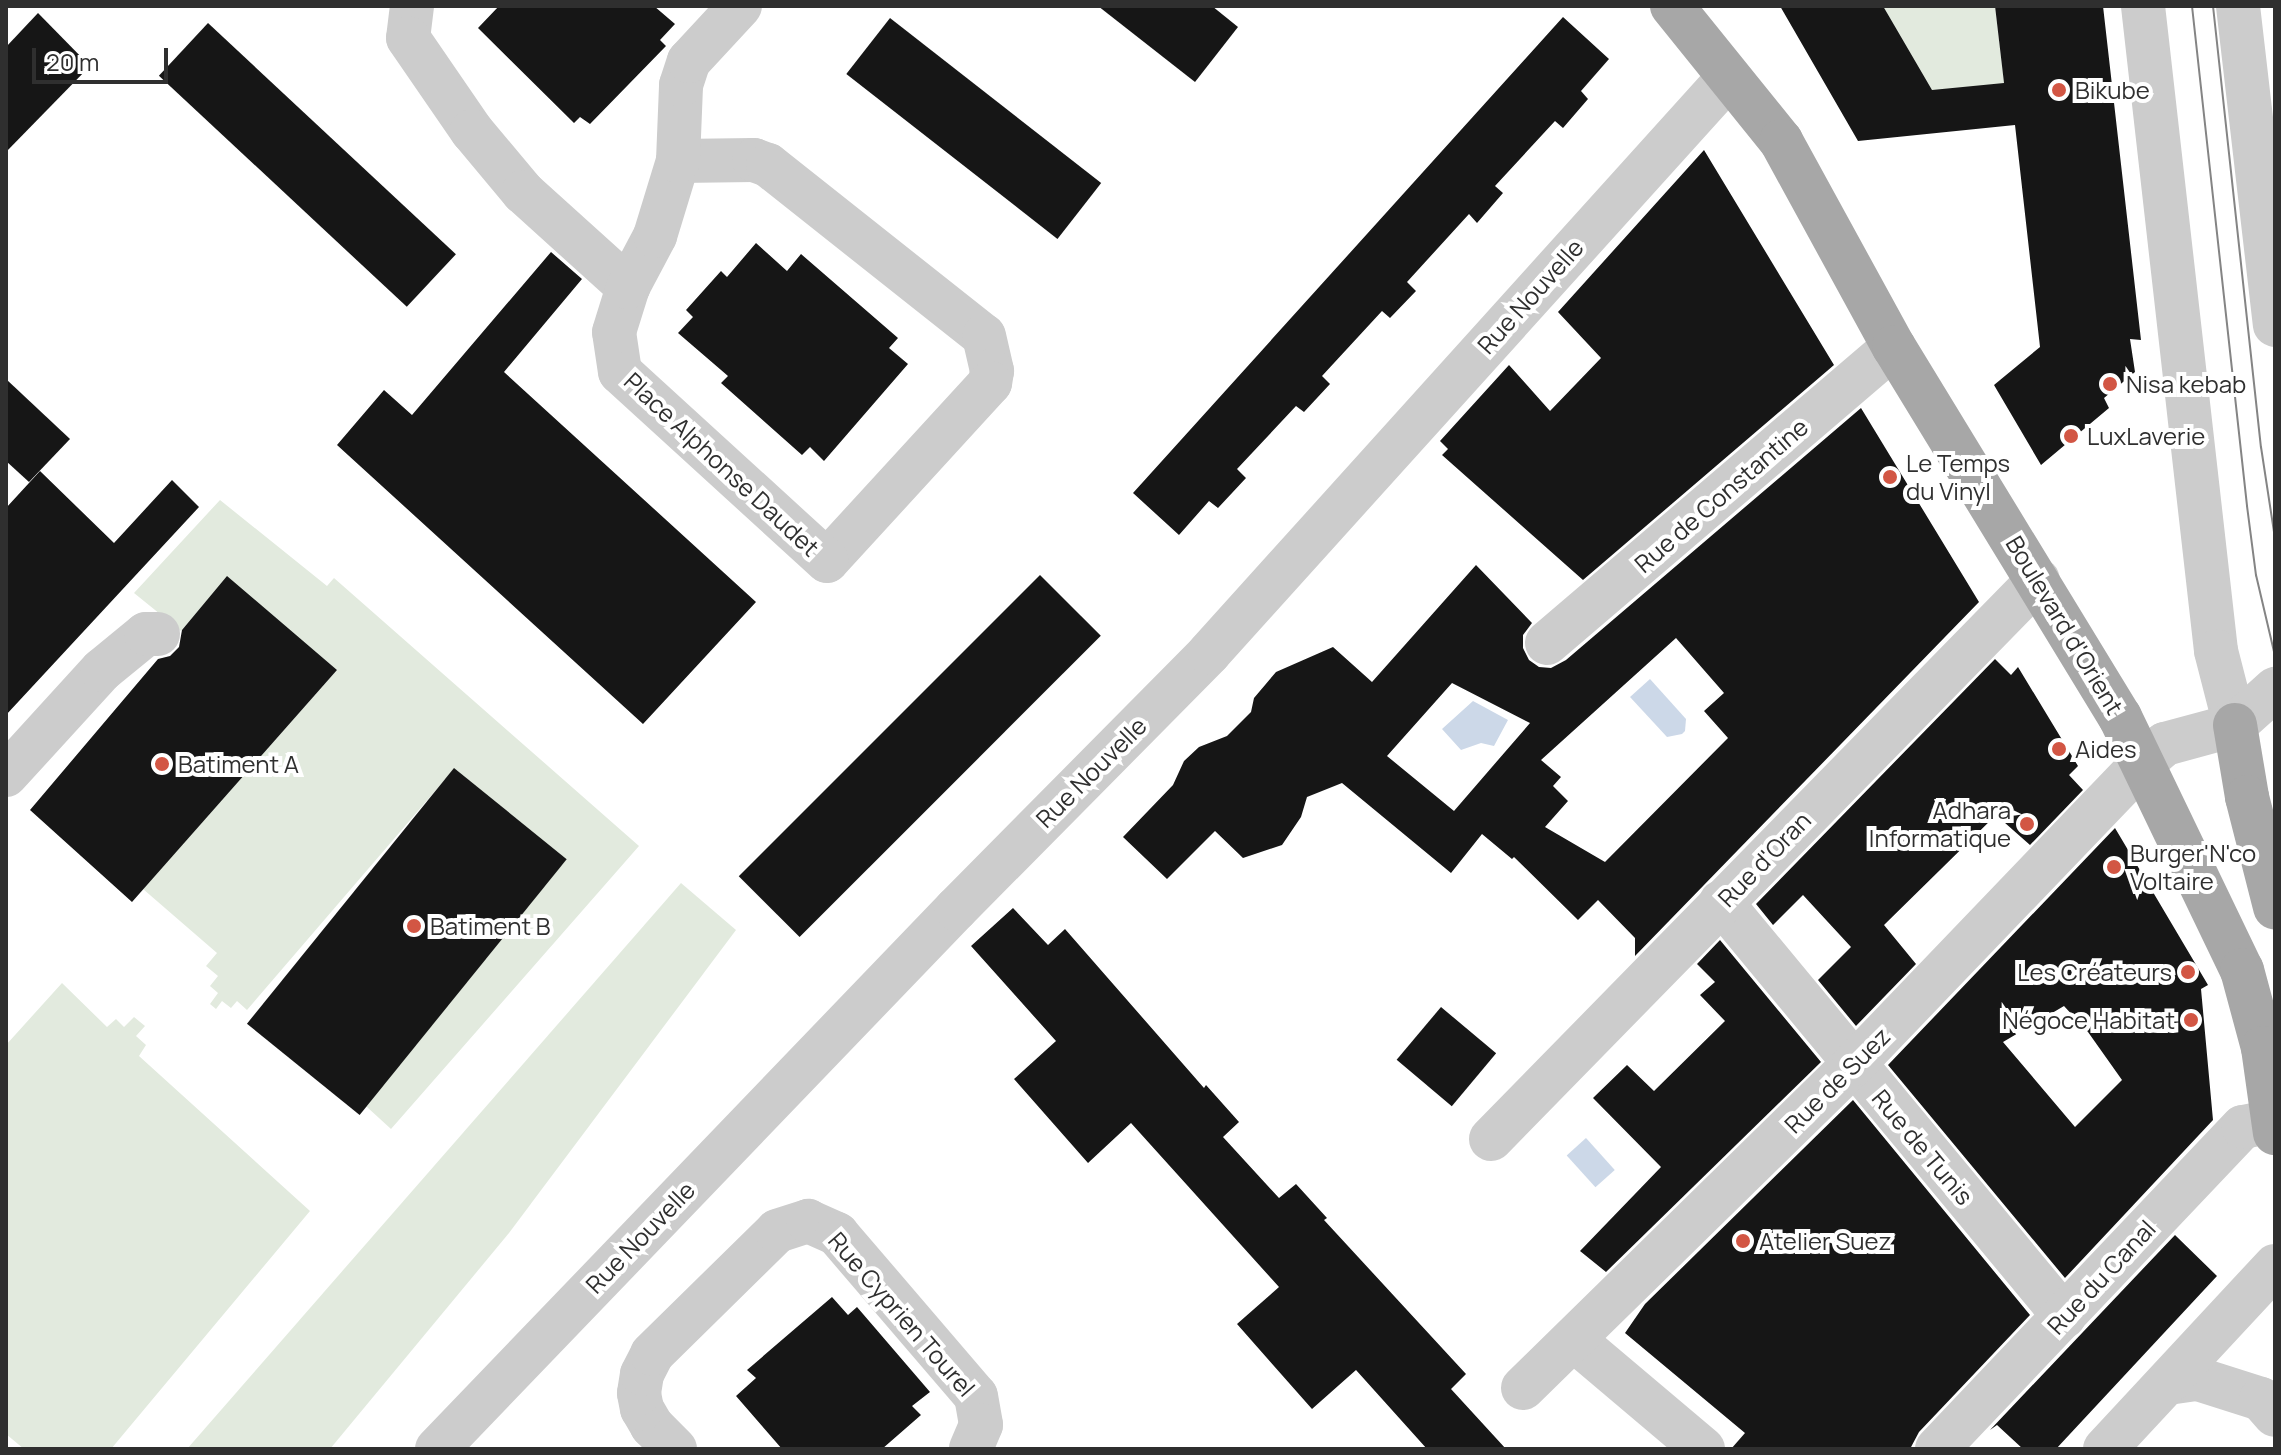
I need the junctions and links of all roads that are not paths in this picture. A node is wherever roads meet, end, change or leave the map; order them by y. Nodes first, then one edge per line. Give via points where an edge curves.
1 (412, 6) edge
2 (740, 6) edge
3 (1672, 6) edge
4 (2143, 6) edge
5 (2238, 6) edge
6 (1728, 78) junction
7 (678, 161) junction
8 (628, 287) junction
9 (2275, 325) edge
10 (1894, 347) junction
11 (2038, 580) junction
12 (158, 634) dead end
13 (1547, 643) dead end
14 (2275, 689) edge
15 (2235, 725) junction
16 (2143, 763) junction
17 (6, 775) edge
18 (2164, 811) junction
19 (1721, 902) junction
20 (2275, 907) edge
21 (2275, 971) edge
22 (1854, 1064) junction
23 (2274, 1127) edge
24 (1491, 1139) dead end
25 (2275, 1266) edge
26 (2064, 1316) junction
27 (1574, 1340) junction
28 (2168, 1383) junction
29 (1523, 1388) dead end
30 (2275, 1415) edge
31 (437, 1449) edge
32 (675, 1449) edge
33 (971, 1449) edge
34 (1703, 1449) edge
35 (1937, 1449) edge
36 (2105, 1449) edge

1 - 8 street via 408,38 472,131 523,192
2 - 7 street, Place Alphonse Daudet via 689,61 681,85
3 - 6 main road, Boulevard d'Orient
4 - 15 street via 2216,651
5 - 9 street
6 - 10 main road, Boulevard d'Orient via 1781,141
6 - 31 street, Rue Nouvelle via 1209,653
7 - 8 street, Place Alphonse Daudet via 655,236
7 - 8 street, Place Alphonse Daudet via 754,160 768,165 976,327 984,336 990,383 827,561 620,372 614,332
10 - 11 main road, Boulevard d'Orient
10 - 13 street, Rue de Constantine
11 - 16 main road, Boulevard d'Orient
11 - 19 street, Rue d'Oran
12 - 17 street via 146,634 102,670
14 - 15 street
15 - 16 street, Rue de Suez via 2165,744
15 - 20 main road
16 - 18 main road, Boulevard d'Orient
16 - 22 street, Rue de Suez
18 - 21 main road via 2210,865
18 - 23 main road, Boulevard d'Orient via 2242,970 2263,1048
19 - 22 street, Rue de Tunis
19 - 24 street, Rue d'Oran
22 - 26 street, Rue de Tunis
22 - 27 street, Rue de Suez
23 - 26 street, Rue du Canal via 2243,1127
25 - 28 street
26 - 35 street, Rue du Canal
27 - 29 street, Rue de Suez
27 - 34 street
28 - 30 street via 2198,1379 2261,1399
28 - 36 street
32 - 33 street, Rue Cyprien Tourel via 642,1409 642,1374 652,1354 777,1231 808,1221 837,1234 976,1396 981,1425

